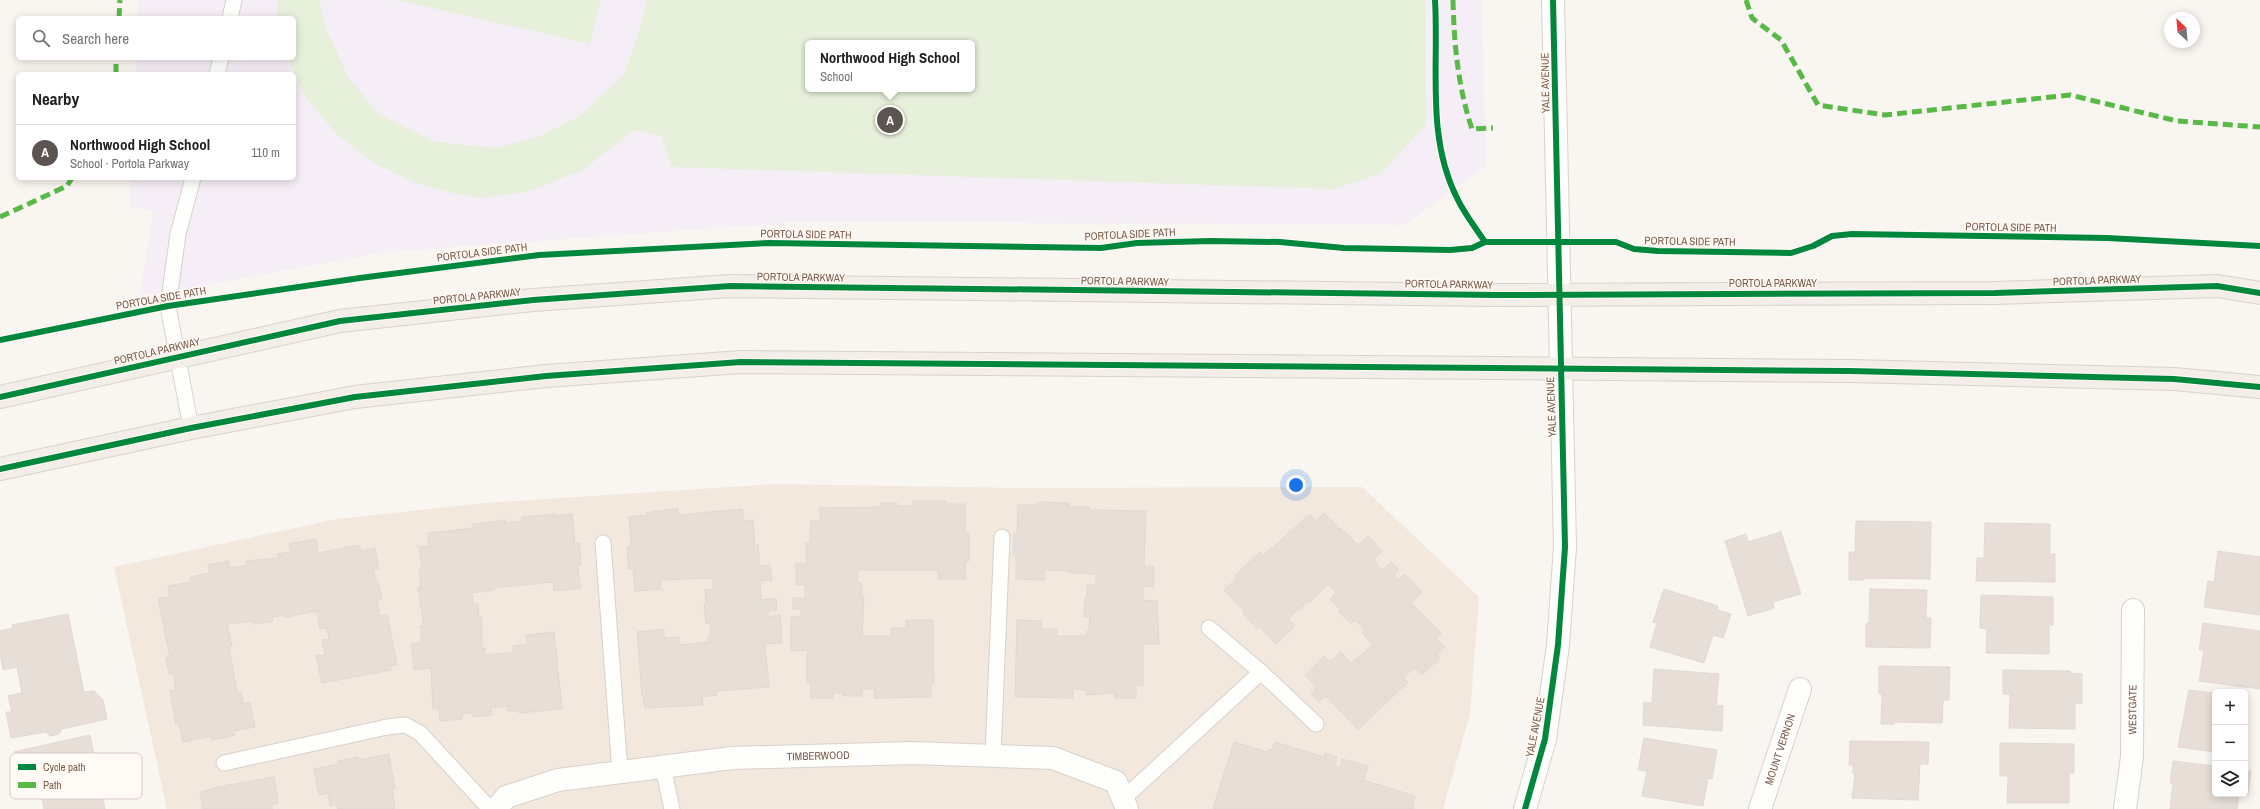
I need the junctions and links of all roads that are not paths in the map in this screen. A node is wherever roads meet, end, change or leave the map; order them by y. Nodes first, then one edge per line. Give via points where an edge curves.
1 (234, 0) edge
2 (1553, 0) edge
3 (230, 16) edge
4 (220, 60) edge
5 (217, 72) edge
6 (192, 180) edge
7 (2260, 293) edge
8 (1558, 294) junction
9 (178, 356) junction
10 (1560, 370) junction
11 (2260, 387) edge
12 (0, 397) edge
13 (191, 428) junction
14 (0, 469) edge
15 (1002, 536) dead end
16 (603, 543) dead end
17 (2133, 610) dead end
18 (1209, 628) dead end
19 (1261, 672) junction
20 (1800, 689) dead end
21 (1316, 724) dead end
22 (993, 756) junction
23 (224, 763) dead end
24 (663, 767) junction
25 (620, 772) junction
26 (1125, 804) edge
27 (490, 809) edge
28 (496, 809) edge
29 (672, 809) edge
30 (1525, 809) edge
31 (1760, 809) edge
32 (2125, 809) edge

1 - 3 lane
2 - 8 street, YALE AVENUE
4 - 5 lane
6 - 9 lane via 178,234 168,306
7 - 8 main road, PORTOLA PARKWAY via 2218,286 1994,293
8 - 9 main road, PORTOLA PARKWAY via 730,286 533,300 340,321
8 - 10 street, YALE AVENUE
9 - 12 main road, PORTOLA PARKWAY
9 - 13 lane
10 - 11 main road via 1858,371 2174,379
10 - 13 main road via 741,362 546,376 355,398
10 - 30 street, YALE AVENUE via 1565,547 1558,645 1545,739
13 - 14 main road
15 - 22 lane
16 - 25 lane
17 - 32 street, WESTGATE via 2132,757
18 - 19 lane
19 - 21 lane
19 - 26 lane
20 - 31 street, MOUNT VERNON
22 - 24 street, TIMBERWOOD via 912,753 732,758
22 - 26 street, TIMBERWOOD via 1053,758 1116,782
23 - 27 lane via 405,725 420,733
24 - 25 street, TIMBERWOOD
24 - 29 lane
25 - 28 street, TIMBERWOOD via 558,780 506,797

